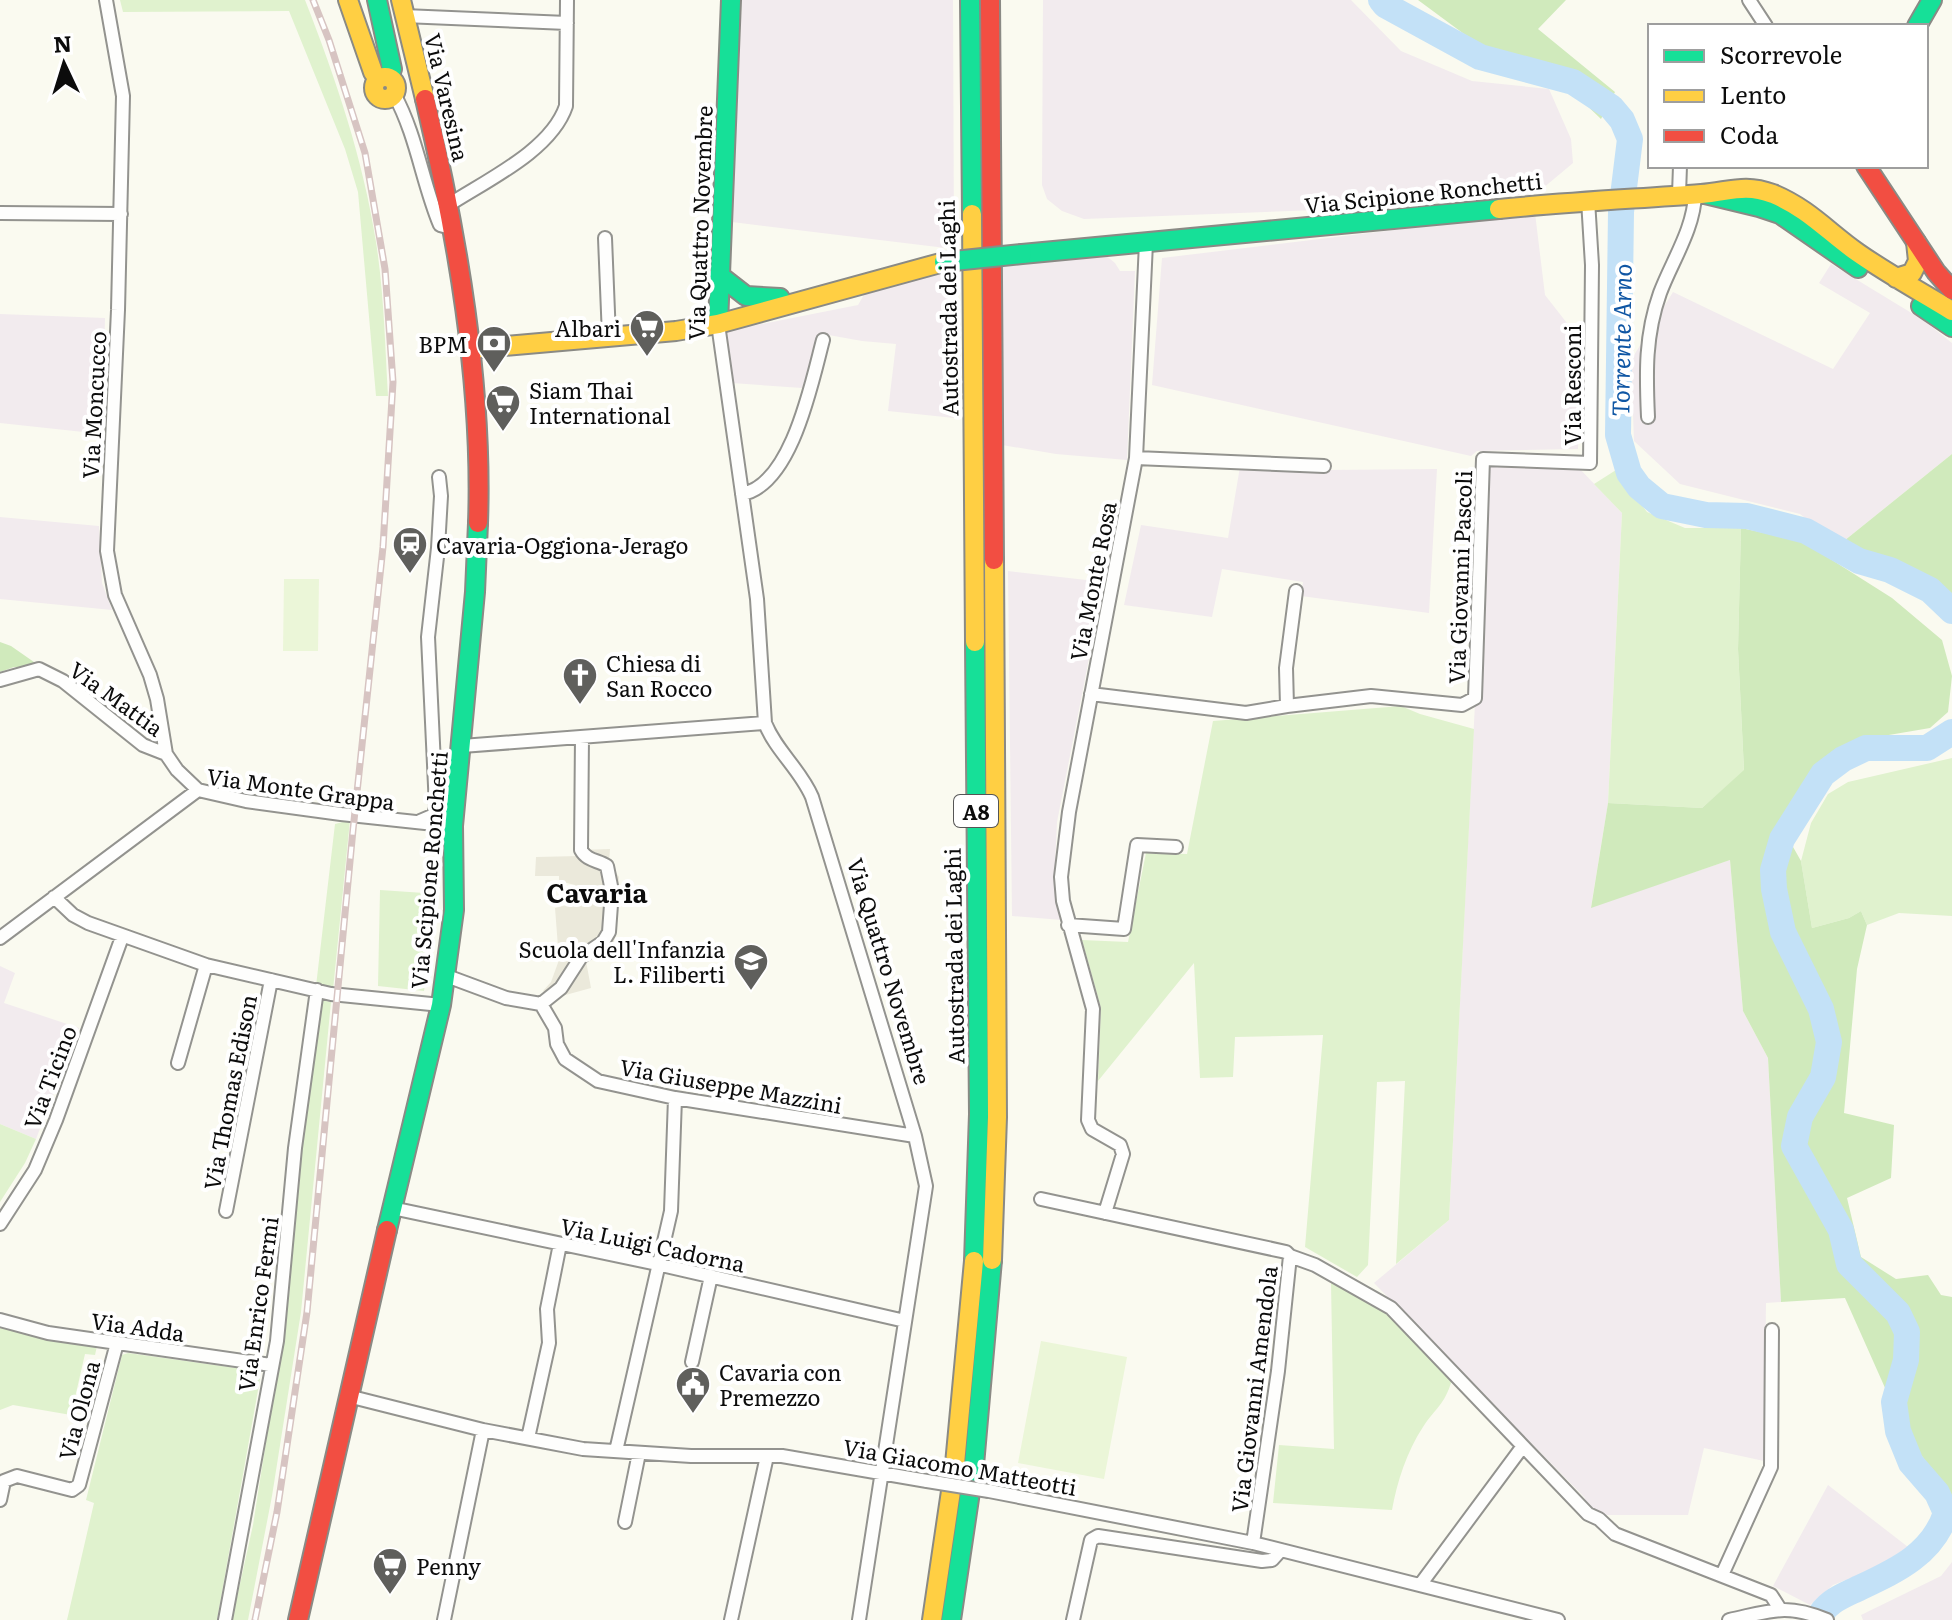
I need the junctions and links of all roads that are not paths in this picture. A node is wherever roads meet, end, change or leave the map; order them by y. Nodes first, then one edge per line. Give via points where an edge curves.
1 (106, 0) edge
2 (348, 0) edge
3 (377, 0) edge
4 (567, 0) edge
5 (731, 0) edge
6 (967, 0) edge
7 (990, 0) edge
8 (1749, 0) edge
9 (1932, 0) edge
10 (402, 8) edge
11 (567, 23) junction
12 (1765, 24) edge
13 (1918, 24) edge
14 (387, 84) junction
15 (1681, 168) edge
16 (1867, 168) edge
17 (1693, 194) junction
18 (1594, 199) junction
19 (447, 206) junction
20 (0, 213) edge
21 (121, 214) junction
22 (451, 228) junction
23 (605, 238) dead end
24 (1916, 242) junction
25 (1146, 243) junction
26 (1936, 272) junction
27 (719, 275) junction
28 (1896, 278) junction
29 (1952, 290) edge
30 (823, 294) junction
31 (1928, 304) junction
32 (1952, 311) edge
33 (718, 324) junction
34 (1952, 327) edge
35 (609, 337) junction
36 (823, 340) dead end
37 (470, 349) junction
38 (1648, 417) dead end
39 (1136, 458) junction
40 (1483, 459) joint
41 (1324, 466) dead end
42 (439, 477) dead end
43 (742, 494) junction
44 (1296, 591) dead end
45 (0, 680) edge
46 (1091, 694) junction
47 (1287, 706) junction
48 (765, 723) junction
49 (582, 737) junction
50 (462, 746) junction
51 (166, 754) junction
52 (198, 790) junction
53 (409, 823) junction
54 (453, 826) junction
55 (1176, 847) dead end
56 (54, 897) junction
57 (1068, 925) junction
58 (122, 937) junction
59 (0, 938) edge
60 (206, 965) junction
61 (444, 975) junction
62 (271, 980) junction
63 (317, 990) junction
64 (541, 1004) junction
65 (441, 1005) junction
66 (178, 1063) dead end
67 (675, 1098) junction
68 (915, 1136) junction
69 (1041, 1199) dead end
70 (392, 1208) junction
71 (226, 1211) dead end
72 (1105, 1213) junction
73 (0, 1224) edge
74 (560, 1244) junction
75 (1290, 1256) junction
76 (657, 1264) junction
77 (711, 1276) junction
78 (0, 1320) edge
79 (905, 1321) junction
80 (1772, 1330) dead end
81 (117, 1343) junction
82 (692, 1362) dead end
83 (271, 1365) junction
84 (348, 1396) junction
85 (483, 1430) junction
86 (528, 1438) junction
87 (1523, 1446) junction
88 (616, 1451) junction
89 (639, 1453) junction
90 (767, 1456) junction
91 (882, 1473) junction
92 (0, 1500) edge
93 (625, 1522) dead end
94 (1253, 1543) junction
95 (1281, 1550) junction
96 (1722, 1575) junction
97 (1420, 1585) junction
98 (1780, 1609) junction
99 (225, 1620) edge
100 (298, 1620) edge
101 (444, 1620) edge
102 (731, 1620) edge
103 (859, 1620) edge
104 (932, 1620) edge
105 (951, 1620) edge
106 (1073, 1620) edge
107 (1558, 1620) edge
108 (1729, 1620) edge
109 (1827, 1620) edge

1 - 21 street, Via Moncucco via 123,96
2 - 14 main road via 373,72
3 - 14 main road via 392,69
4 - 11 street
5 - 27 main road, Via Quattro Novembre
6 - 104 main road, Autostrada dei Laghi / A8 via 979,1114 974,1270 955,1464
7 - 105 main road, Autostrada dei Laghi / A8 via 997,1117 992,1269 974,1465
8 - 12 street
9 - 13 main road
10 - 11 street
10 - 19 main road, Via Varesina
11 - 19 street via 562,117 536,148
14 - 22 street via 412,131 435,214 440,225
15 - 17 street
16 - 24 main road
17 - 18 main road, Via Scipione Ronchetti
17 - 28 main road, Via Scipione Ronchetti via 1750,188 1772,194 1822,222
17 - 31 main road, Via Scipione Ronchetti via 1789,219 1849,263
17 - 38 street via 1691,222 1650,328 1645,360
18 - 25 main road, Via Scipione Ronchetti
18 - 40 street, Via Resconi via 1590,463
19 - 22 main road, Via Scipione Ronchetti
20 - 21 street
21 - 51 street, Via Moncucco via 107,551 115,595 157,699
22 - 37 main road, Via Scipione Ronchetti
23 - 35 street
24 - 26 main road
24 - 28 main road via 1918,261 1912,273
25 - 30 main road, Via Scipione Ronchetti, bridge via 944,262
25 - 39 street, Via Monte Rosa
26 - 29 main road
26 - 31 main road
27 - 30 main road via 750,299
27 - 33 main road, Via Quattro Novembre
28 - 31 main road, Via Scipione Ronchetti
30 - 33 main road
31 - 32 main road
31 - 34 main road
33 - 35 main road
33 - 43 street, Via Quattro Novembre
35 - 37 main road
36 - 43 street via 786,454 767,480
37 - 50 main road, Via Scipione Ronchetti via 480,459
39 - 41 street
39 - 46 street, Via Monte Rosa
40 - 47 street, Via Giovanni Pascoli via 1475,698 1462,705 1371,696
42 - 53 street via 428,637 436,807 427,820
43 - 48 street, Via Quattro Novembre via 757,599
44 - 47 street
45 - 51 street, Via Mattia via 39,669 63,681 143,745
46 - 47 street, Via Giovanni Pascoli via 1246,713
46 - 57 street, Via Monte Rosa via 1063,853
48 - 49 street
48 - 68 street, Via Quattro Novembre via 812,797
49 - 50 street
49 - 64 street via 581,850 610,873 609,932
50 - 54 main road, Via Scipione Ronchetti
51 - 52 street
52 - 53 street, Via Monte Grappa
52 - 56 street, Via Monte Grappa
53 - 54 street, Via Monte Grappa
54 - 61 main road, Via Scipione Ronchetti via 455,894
55 - 57 street via 1137,845 1124,929
56 - 58 street via 73,915
56 - 59 street, Via Monte Grappa
57 - 72 street, Via Monte Rosa via 1093,1009 1088,1120 1092,1129 1120,1145 1123,1154
58 - 60 street
58 - 73 street, Via Ticino via 39,1160
60 - 62 street
60 - 66 street
61 - 64 street via 506,998
61 - 65 main road, Via Scipione Ronchetti
62 - 63 street
62 - 71 street, Via Thomas Edison
63 - 65 street
63 - 83 street, Via Enrico Fermi
64 - 67 street, Via Giuseppe Mazzini via 555,1028 560,1052 571,1065 598,1081
65 - 70 main road, Via Scipione Ronchetti
67 - 68 street, Via Giuseppe Mazzini
67 - 76 street via 671,1211
68 - 79 street, Via Quattro Novembre via 926,1186
69 - 72 street, Via Giovanni Amendola
70 - 74 street, Via Luigi Cadorna
70 - 84 main road, Via Scipione Ronchetti
72 - 75 street, Via Giovanni Amendola
74 - 76 street, Via Luigi Cadorna
74 - 86 street via 548,1305 549,1343
75 - 87 street via 1391,1308
75 - 94 street, Via Giovanni Amendola
76 - 77 street, Via Luigi Cadorna
76 - 88 street
77 - 79 street, Via Luigi Cadorna
77 - 82 street
78 - 81 street, Via Adda
79 - 91 street, Via Quattro Novembre
80 - 96 street via 1771,1467
81 - 83 street, Via Adda
81 - 92 street, Via Olona via 79,1485 72,1490 17,1476 4,1481
83 - 99 street, Via Enrico Fermi
84 - 85 street, Via Giacomo Matteotti
84 - 100 main road, Via Scipione Ronchetti
85 - 86 street, Via Giacomo Matteotti
85 - 101 street
86 - 88 street, Via Giacomo Matteotti
87 - 96 street via 1576,1504 1615,1534
87 - 97 street
88 - 89 street, Via Giacomo Matteotti
89 - 90 street, Via Giacomo Matteotti
89 - 93 street
90 - 91 street, Via Giacomo Matteotti
90 - 102 street
91 - 94 street, Via Giacomo Matteotti, bridge
91 - 103 street, Via Quattro Novembre
94 - 95 street, Via Giacomo Matteotti
95 - 97 street, Via Giacomo Matteotti
95 - 106 street via 1272,1560 1262,1561 1098,1536 1091,1540
96 - 98 street via 1771,1595
97 - 107 street, Via Giacomo Matteotti
98 - 108 street
98 - 109 street

